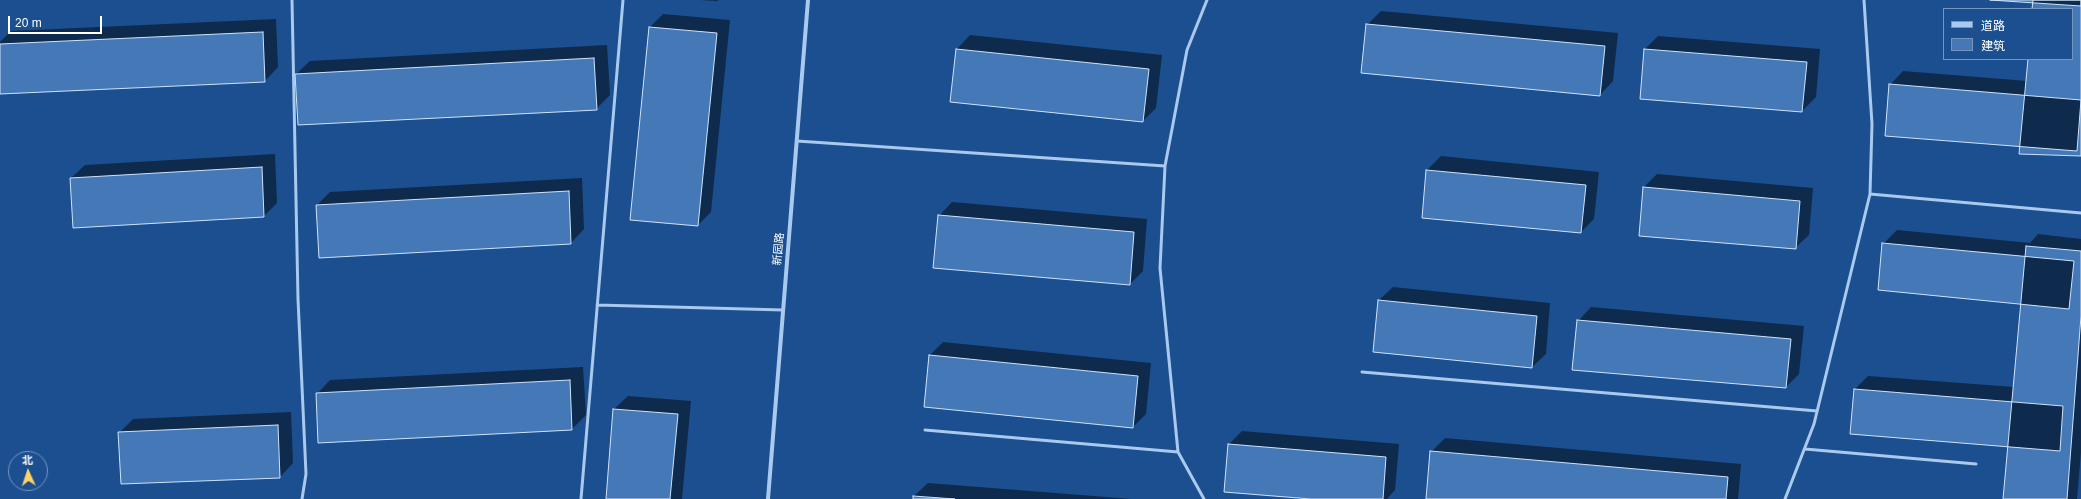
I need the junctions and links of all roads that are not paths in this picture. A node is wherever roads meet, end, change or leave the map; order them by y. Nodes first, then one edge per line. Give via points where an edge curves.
1 (292, 0) edge
2 (623, 0) edge
3 (808, 0) edge
4 (1207, 0) edge
5 (1864, 0) edge
6 (797, 141) junction
7 (1165, 166) junction
8 (1870, 194) junction
9 (2081, 213) edge
10 (597, 305) junction
11 (783, 310) junction
12 (1362, 372) dead end
13 (1817, 411) junction
14 (925, 430) dead end
15 (1805, 449) junction
16 (1178, 452) junction
17 (1976, 464) dead end
18 (302, 499) edge
19 (581, 499) edge
20 (768, 499) edge
21 (1204, 499) edge
22 (1785, 499) edge

1 - 18 lane via 298,299 306,474
2 - 10 lane
3 - 6 street, 新园路
4 - 7 lane via 1187,50
5 - 8 lane via 1872,124
6 - 7 lane
6 - 11 street, 新园路
7 - 16 lane via 1160,268
8 - 9 lane
8 - 13 lane
10 - 11 lane
10 - 19 lane
11 - 20 street, 新园路
12 - 13 lane
13 - 15 lane
14 - 16 lane
15 - 17 lane
15 - 22 lane
16 - 21 lane

